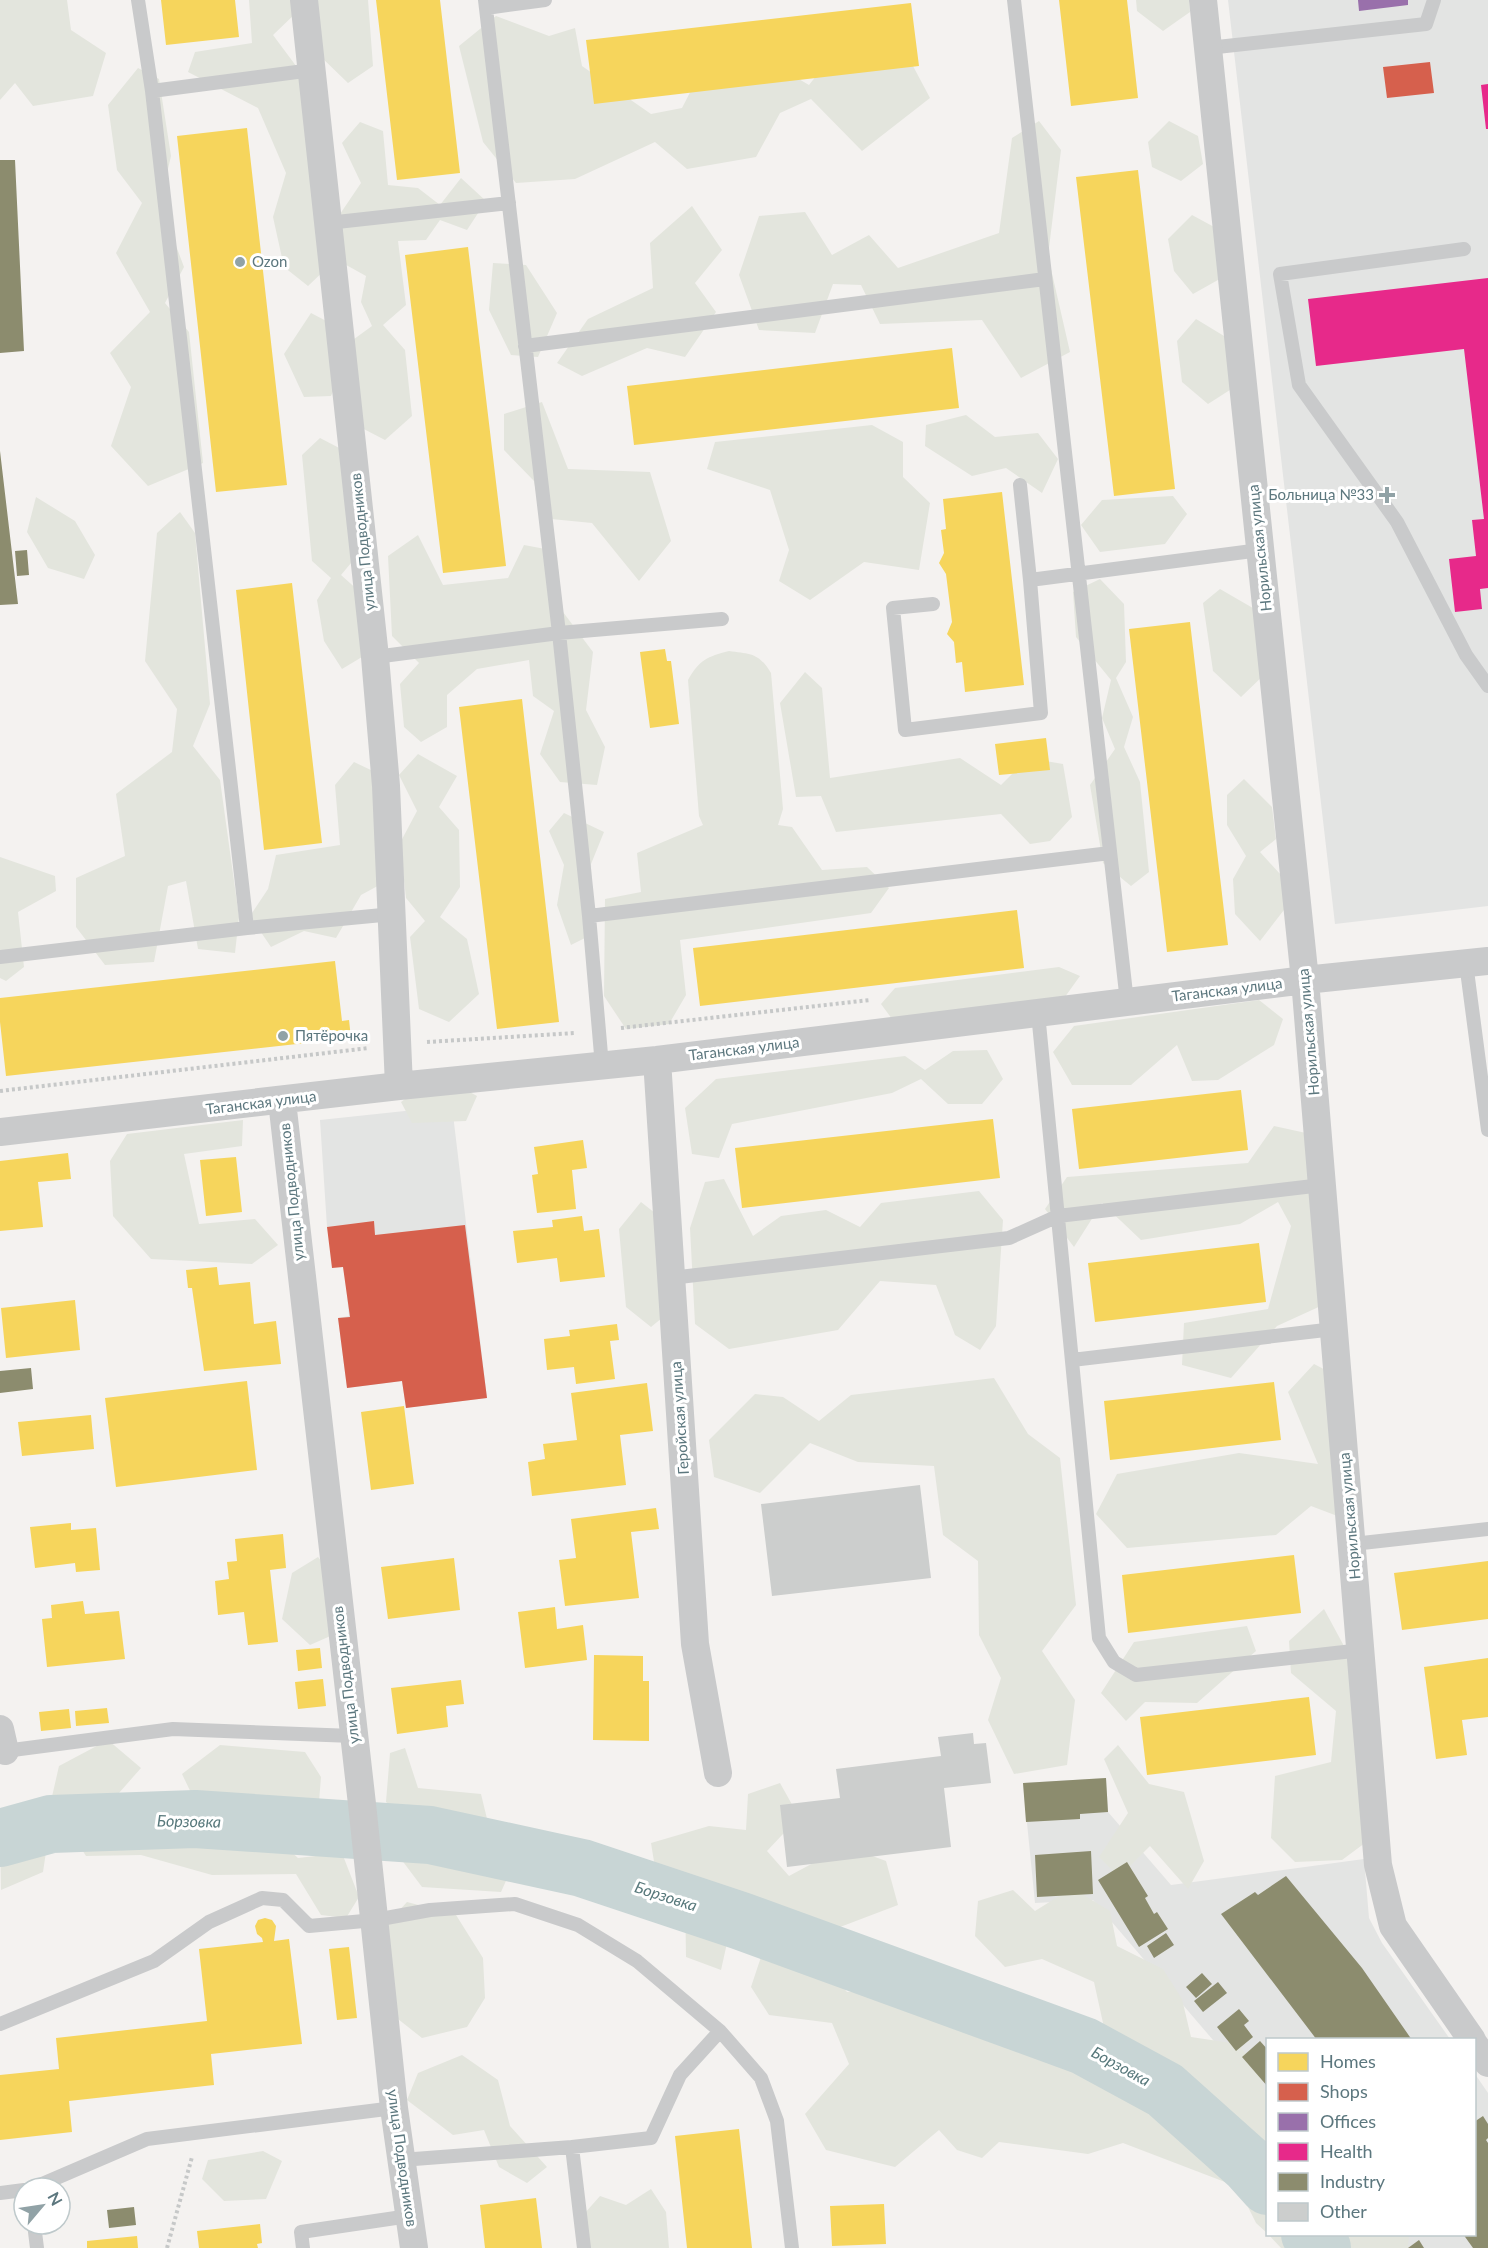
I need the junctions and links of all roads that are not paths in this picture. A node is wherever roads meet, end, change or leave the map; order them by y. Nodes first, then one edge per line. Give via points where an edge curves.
1 (138, 0) edge
2 (304, 0) edge
3 (545, 0) edge
4 (1014, 0) edge
5 (1203, 0) edge
6 (1434, 0) edge
7 (485, 4) edge
8 (1208, 48) junction
9 (312, 70) junction
10 (152, 91) junction
11 (508, 203) junction
12 (328, 223) junction
13 (1464, 249) dead end
14 (1046, 279) junction
15 (525, 346) junction
16 (1020, 485) dead end
17 (1260, 550) junction
18 (1080, 574) junction
19 (1030, 580) junction
20 (933, 604) dead end
21 (722, 619) dead end
22 (559, 633) junction
23 (375, 657) junction
24 (1488, 686) edge
25 (1110, 853) junction
26 (393, 914) junction
27 (589, 916) junction
28 (247, 928) junction
29 (0, 957) edge
30 (1477, 962) edge
31 (1305, 980) junction
32 (1127, 1002) junction
33 (1038, 1013) junction
34 (657, 1060) junction
35 (602, 1066) junction
36 (399, 1086) junction
37 (282, 1101) junction
38 (1488, 1130) edge
39 (0, 1132) edge
40 (1322, 1185) junction
41 (1058, 1216) junction
42 (671, 1278) junction
43 (1334, 1329) junction
44 (1072, 1360) junction
45 (1488, 1529) edge
46 (1353, 1544) junction
47 (1362, 1650) junction
48 (353, 1736) junction
49 (2, 1740) edge
50 (718, 1773) dead end
51 (375, 1920) junction
52 (0, 2024) edge
53 (720, 2031) junction
54 (1471, 2038) edge
55 (1476, 2047) edge
56 (1488, 2063) edge
57 (394, 2108) junction
58 (572, 2147) junction
59 (401, 2160) junction
60 (61, 2176) edge
61 (409, 2216) junction
62 (303, 2248) edge
63 (414, 2248) edge
64 (584, 2248) edge
65 (792, 2248) edge

1 - 10 lane
2 - 9 street, улица Подводников
3 - 7 lane
4 - 14 lane
5 - 8 street, Норильская улица
6 - 8 lane via 1426,24
7 - 11 lane
8 - 17 street, Норильская улица
9 - 10 lane
9 - 12 street, улица Подводников
10 - 28 lane
11 - 12 lane
11 - 15 lane
12 - 23 street, улица Подводников
13 - 24 lane via 1280,274 1299,385 1397,522 1466,655
14 - 15 lane
14 - 18 lane
15 - 22 lane
16 - 19 lane
17 - 18 lane
17 - 31 street, Норильская улица
18 - 19 lane
18 - 25 lane
19 - 20 lane via 1041,713 905,730 892,608
21 - 22 lane
22 - 23 lane
22 - 27 lane
23 - 26 street, улица Подводников
25 - 27 lane
25 - 32 lane
26 - 28 lane
26 - 36 street, улица Подводников
27 - 35 lane
28 - 29 lane
30 - 31 street, Таганская улица
30 - 38 lane
31 - 32 street, Таганская улица
31 - 40 street, Норильская улица
32 - 33 street, Таганская улица
33 - 34 street, Таганская улица
33 - 41 lane
34 - 35 street, Таганская улица
34 - 42 street, Геройская улица
35 - 36 street, Таганская улица
36 - 37 street, Таганская улица
37 - 39 street, Таганская улица
37 - 48 street, улица Подводников
40 - 41 lane
40 - 43 street, Норильская улица
41 - 42 lane via 1009,1238
41 - 44 lane
42 - 50 street, Геройская улица via 695,1644
43 - 44 lane
43 - 46 street, Норильская улица
44 - 47 lane via 1098,1638 1114,1662 1136,1675
45 - 46 lane
46 - 47 street, Норильская улица
47 - 54 street, Норильская улица via 1378,1865 1393,1926
48 - 49 lane via 173,1729
48 - 51 street, улица Подводников
51 - 52 lane via 309,1926 284,1900 262,1898 209,1922 154,1961
51 - 53 lane via 430,1910 515,1904 578,1925 637,1961
51 - 57 street, улица Подводников
53 - 58 lane via 680,2075 651,2138
53 - 65 lane via 761,2078 777,2121
55 - 56 street
57 - 59 street, улица Подводников
57 - 60 lane via 147,2139
58 - 59 lane
58 - 64 lane
59 - 61 street, улица Подводников
61 - 62 lane via 301,2232
61 - 63 street, улица Подводников

